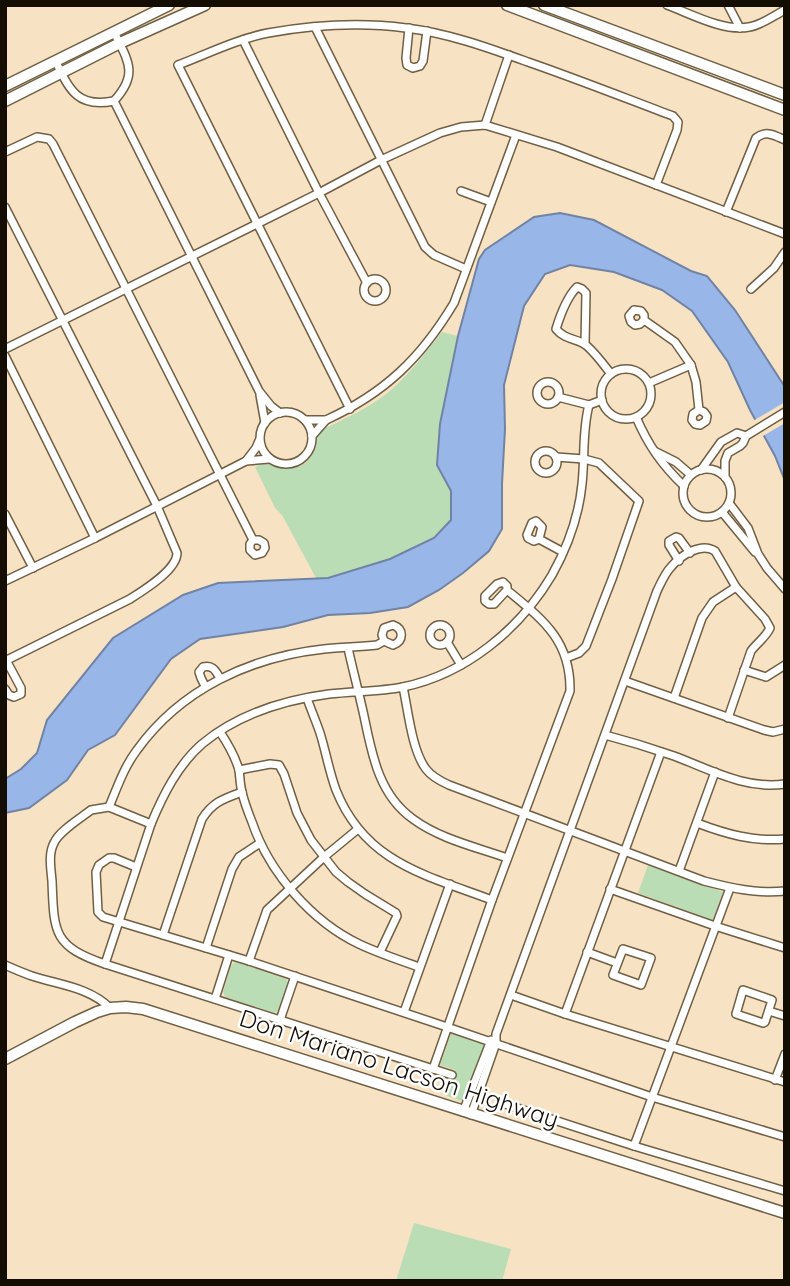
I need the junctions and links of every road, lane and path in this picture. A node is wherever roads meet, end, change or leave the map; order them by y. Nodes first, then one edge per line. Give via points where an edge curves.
1 (169, 5) edge
2 (205, 5) edge
3 (507, 5) edge
4 (544, 5) edge
5 (667, 5) edge
6 (728, 5) edge
7 (785, 10) edge
8 (315, 26) junction
9 (409, 28) junction
10 (740, 28) junction
11 (114, 32) junction
12 (427, 32) junction
13 (243, 40) junction
14 (120, 43) junction
15 (509, 55) junction
16 (56, 62) junction
17 (61, 73) junction
18 (5, 86) edge
19 (785, 95) edge
20 (5, 101) edge
21 (114, 101) junction
22 (785, 110) edge
23 (485, 125) junction
24 (516, 135) junction
25 (785, 140) edge
26 (5, 152) edge
27 (381, 160) junction
28 (656, 185) junction
29 (461, 191) dead end
30 (319, 193) junction
31 (491, 202) junction
32 (5, 207) edge
33 (726, 212) junction
34 (258, 223) junction
35 (785, 234) edge
36 (785, 253) edge
37 (192, 256) junction
38 (466, 269) junction
39 (367, 283) dead end
40 (125, 288) junction
41 (751, 289) dead end
42 (63, 320) junction
43 (644, 320) dead end
44 (585, 344) junction
45 (5, 349) edge
46 (5, 356) edge
47 (691, 365) junction
48 (611, 374) junction
49 (649, 383) junction
50 (259, 391) junction
51 (558, 397) dead end
52 (602, 400) junction
53 (589, 405) junction
54 (349, 409) junction
55 (699, 410) dead end
56 (785, 412) edge
57 (280, 413) junction
58 (636, 417) junction
59 (305, 420) junction
60 (326, 420) junction
61 (265, 423) junction
62 (312, 436) junction
63 (746, 436) junction
64 (260, 441) junction
65 (656, 452) junction
66 (556, 457) dead end
67 (270, 459) junction
68 (584, 459) junction
69 (246, 461) junction
70 (701, 470) junction
71 (219, 474) junction
72 (691, 475) junction
73 (725, 477) junction
74 (684, 485) junction
75 (729, 503) junction
76 (157, 506) junction
77 (722, 512) junction
78 (5, 514) edge
79 (95, 538) junction
80 (539, 538) dead end
81 (253, 540) dead end
82 (563, 552) junction
83 (690, 553) junction
84 (758, 554) junction
85 (679, 561) junction
86 (33, 568) junction
87 (5, 581) edge
88 (736, 587) junction
89 (785, 589) edge
90 (507, 590) dead end
91 (528, 608) junction
92 (384, 641) dead end
93 (447, 642) dead end
94 (348, 648) junction
95 (566, 658) junction
96 (6, 661) edge
97 (461, 665) junction
98 (785, 665) edge
99 (744, 670) junction
100 (220, 678) junction
101 (625, 681) junction
102 (205, 686) junction
103 (403, 687) junction
104 (5, 689) edge
105 (358, 692) junction
106 (307, 698) junction
107 (674, 698) junction
108 (728, 718) junction
109 (785, 729) edge
110 (220, 732) junction
111 (605, 734) junction
112 (661, 752) junction
113 (239, 770) junction
114 (715, 772) junction
115 (785, 784) edge
116 (242, 792) junction
117 (108, 807) junction
118 (524, 813) junction
119 (697, 823) junction
120 (151, 824) junction
121 (358, 829) junction
122 (570, 829) junction
123 (785, 839) edge
124 (260, 842) junction
125 (625, 851) junction
126 (324, 857) junction
127 (507, 858) junction
128 (136, 867) junction
129 (679, 871) junction
130 (450, 884) junction
131 (291, 887) junction
132 (730, 888) junction
133 (610, 889) junction
134 (785, 891) edge
135 (492, 900) junction
136 (119, 923) junction
137 (715, 926) junction
138 (163, 934) junction
139 (206, 948) junction
140 (785, 948) edge
141 (587, 952) junction
142 (380, 953) junction
143 (229, 955) junction
144 (249, 961) junction
145 (617, 963) junction
146 (105, 964) junction
147 (5, 965) edge
148 (419, 967) junction
149 (295, 976) junction
150 (512, 995) junction
151 (215, 999) junction
152 (110, 1008) junction
153 (769, 1011) junction
154 (404, 1012) junction
155 (565, 1014) junction
156 (785, 1016) edge
157 (280, 1020) junction
158 (447, 1027) junction
159 (493, 1042) junction
160 (671, 1047) junction
161 (785, 1054) edge
162 (5, 1059) edge
163 (433, 1069) junction
164 (452, 1074) dead end
165 (775, 1080) junction
166 (785, 1082) edge
167 (652, 1097) junction
168 (502, 1103) dead end
169 (469, 1109) junction
170 (785, 1137) edge
171 (634, 1146) junction
172 (784, 1194) edge
173 (785, 1213) edge

1 - 11 street
2 - 14 street
3 - 22 street
4 - 19 street
5 - 10 street
6 - 10 street
7 - 10 street via 760,24
8 - 9 street
8 - 13 street
8 - 27 street
9 - 12 street
9 - 12 street via 406,58 413,68 423,61
11 - 14 street
11 - 16 street
12 - 15 street
13 - 30 street
13 - 34 street via 178,65
14 - 17 street
14 - 21 street via 130,64 124,88
15 - 23 street
15 - 28 street via 673,116 677,130
16 - 17 street
16 - 18 street
17 - 20 street
17 - 21 street via 80,99
21 - 37 street
23 - 24 street
23 - 27 street via 451,129
24 - 28 street
24 - 31 street
25 - 33 street via 767,133 756,138
26 - 40 street via 37,137 49,139
27 - 30 street
27 - 38 street via 425,247
28 - 33 street
29 - 31 street
30 - 34 street
30 - 39 street
31 - 38 street
32 - 42 street
33 - 35 street
34 - 37 street
34 - 54 street
36 - 41 street
37 - 40 street
37 - 50 street
38 - 54 street via 454,303 419,354
40 - 42 street
40 - 71 street
42 - 45 street
42 - 76 street
43 - 47 street via 675,342
44 - 44 street via 586,293 578,287 556,329
44 - 48 street
46 - 79 street
47 - 49 street
47 - 55 street
48 - 49 street via 628,369
48 - 52 street via 603,386
49 - 58 street via 648,406
50 - 57 street
50 - 61 street
51 - 53 street
52 - 53 street
52 - 58 street via 611,414
53 - 68 street
54 - 60 street
56 - 63 street
57 - 59 street
57 - 61 street
58 - 65 street
59 - 60 street
59 - 62 street
60 - 62 street
61 - 64 street
62 - 67 street via 309,450 299,461 284,464
63 - 70 street via 737,433 721,442
63 - 73 street via 728,453
64 - 67 street
64 - 69 street
65 - 72 street
65 - 74 street
66 - 68 street
67 - 69 street
68 - 82 street via 579,504
68 - 95 street via 605,468 639,503 586,646
69 - 71 street
70 - 72 street
70 - 73 street via 714,470
71 - 76 street
71 - 81 street
72 - 74 street
73 - 75 street via 730,485
74 - 77 street via 684,501 693,513 708,517
75 - 77 street
75 - 84 street via 748,528
76 - 79 street
76 - 96 street via 177,553 173,565 130,599
77 - 84 street
78 - 86 street
79 - 86 street
80 - 82 street
82 - 91 street
83 - 85 street
83 - 85 street via 679,538 669,541
83 - 88 street via 710,547
84 - 89 street
85 - 101 street via 657,591
86 - 87 street
88 - 99 street via 770,628
88 - 107 street via 713,602 702,618
90 - 91 street
91 - 95 street via 559,640
91 - 97 street via 500,638
92 - 94 street
93 - 97 street
94 - 100 street via 267,660
94 - 105 street
95 - 118 street via 570,691
96 - 104 street via 21,688 14,697
97 - 103 street
98 - 99 street via 766,677
99 - 108 street
100 - 102 street
100 - 102 street via 215,669 203,667 200,672
101 - 107 street
101 - 111 street
102 - 117 street via 157,724 135,751
103 - 105 street
103 - 118 street via 420,760 428,771 449,785
105 - 106 street
105 - 127 street via 374,762 387,793 402,810 433,831
106 - 110 street via 266,708
106 - 121 street via 336,788
107 - 108 street
108 - 109 street via 773,732
110 - 113 street
110 - 120 street via 185,763
111 - 112 street
111 - 122 street
112 - 114 street
112 - 125 street
113 - 116 street
113 - 126 street via 279,765 296,813
114 - 115 street via 748,783
114 - 119 street
116 - 124 street
116 - 138 street via 209,808 202,819
117 - 120 street
117 - 146 street via 91,810 58,836 51,853 53,917 60,934 73,950
118 - 122 street
118 - 127 street
119 - 123 street via 752,839
119 - 129 street
120 - 128 street
121 - 126 street
121 - 130 street via 400,864
122 - 125 street
122 - 150 street
124 - 131 street
124 - 139 street via 239,857 232,869
125 - 129 street
125 - 133 street
126 - 131 street
126 - 142 street via 348,882 396,913
127 - 135 street
128 - 136 street
128 - 136 street via 109,858 96,872 98,912
129 - 132 street
130 - 135 street
130 - 148 street
131 - 142 street via 337,931
131 - 144 street via 264,915
132 - 134 street
132 - 137 street
133 - 137 street
133 - 141 street
135 - 158 street
136 - 138 street
136 - 146 street
137 - 140 street
137 - 160 street
138 - 139 street
139 - 143 street
141 - 145 street
141 - 155 street
142 - 148 street
143 - 144 street
143 - 151 street
144 - 149 street
145 - 145 street via 613,975 640,986 651,958 623,949
146 - 151 street
147 - 152 street via 91,994
148 - 154 street
149 - 154 street
149 - 157 street
150 - 155 street
150 - 159 street
151 - 157 street
152 - 162 street, Don Mariano Lacson Highway
152 - 169 street, Don Mariano Lacson Highway via 143,1009
153 - 153 street via 772,1000 744,990 736,1012 763,1023
153 - 156 street
154 - 158 street
155 - 160 street
157 - 163 street
158 - 159 street
158 - 163 street
159 - 167 street
159 - 169 street
160 - 165 street
160 - 167 street
161 - 165 street
163 - 164 street
165 - 166 street
167 - 170 street
167 - 171 street
168 - 171 street
169 - 173 street, Don Mariano Lacson Highway
171 - 172 street

